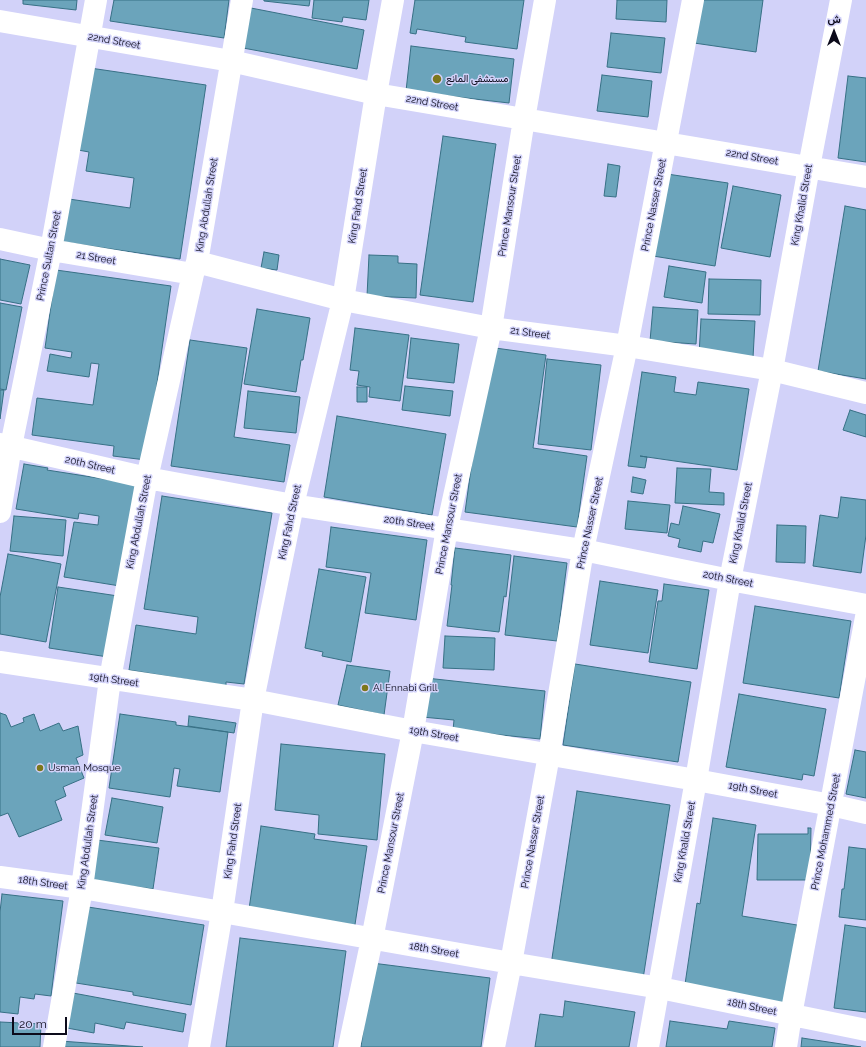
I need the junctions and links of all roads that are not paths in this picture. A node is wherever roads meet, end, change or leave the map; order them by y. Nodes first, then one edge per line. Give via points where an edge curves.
1 (96, 0) edge
2 (242, 0) edge
3 (393, 0) edge
4 (545, 0) edge
5 (693, 0) edge
6 (842, 0) edge
7 (0, 21) edge
8 (90, 36) junction
9 (231, 61) junction
10 (376, 94) junction
11 (524, 119) junction
12 (666, 143) junction
13 (809, 167) junction
14 (866, 177) edge
15 (0, 239) edge
16 (51, 250) junction
17 (195, 268) junction
18 (343, 300) junction
19 (492, 328) junction
20 (627, 346) junction
21 (772, 370) junction
22 (866, 393) edge
23 (6, 445) edge
24 (147, 478) junction
25 (293, 505) junction
26 (0, 512) edge
27 (447, 528) junction
28 (583, 550) junction
29 (730, 580) junction
30 (866, 605) edge
31 (866, 617) edge
32 (0, 662) edge
33 (110, 679) junction
34 (253, 700) junction
35 (413, 731) junction
36 (548, 755) junction
37 (696, 780) junction
38 (831, 805) junction
39 (866, 813) edge
40 (0, 877) edge
41 (82, 888) junction
42 (222, 912) junction
43 (372, 939) junction
44 (511, 963) junction
45 (660, 988) junction
46 (791, 1015) junction
47 (866, 1030) edge
48 (54, 1047) edge
49 (199, 1047) edge
50 (349, 1047) edge
51 (494, 1047) edge
52 (648, 1047) edge
53 (786, 1047) edge

1 - 8 street, Prince Sultan Street
2 - 9 street, King Abdullah Street
3 - 10 street, King Fahd Street
4 - 11 street, Prince Mansour Street
5 - 12 street, Prince Nasser Street
6 - 13 street, King Khalid Street
7 - 8 street, 22nd Street
8 - 9 street, 22nd Street
8 - 16 street, Prince Sultan Street
9 - 10 street, 22nd Street
9 - 17 street, King Abdullah Street
10 - 11 street, 22nd Street
10 - 18 street, King Fahd Street
11 - 12 street, 22nd Street
11 - 19 street, Prince Mansour Street
12 - 13 street, 22nd Street
12 - 20 street, Prince Nasser Street
13 - 14 street, 22nd Street
13 - 21 street, King Khalid Street
15 - 16 street, 21 Street
16 - 17 street, 21 Street
16 - 23 street, Prince Sultan Street
17 - 18 street, 21 Street
17 - 24 street, King Abdullah Street
18 - 19 street, 21 Street
18 - 25 street, King Fahd Street
19 - 20 street, 21 Street
19 - 27 street, Prince Mansour Street
20 - 21 street, 21 Street
20 - 28 street, Prince Nasser Street
21 - 22 street, 21 Street
21 - 29 street, King Khalid Street
23 - 24 street, 20th Street
23 - 26 street, Prince Sultan Street
24 - 25 street, 20th Street
24 - 33 street, King Abdullah Street
25 - 27 street, 20th Street
25 - 34 street, King Fahd Street
27 - 28 street, 20th Street
27 - 35 street, Prince Mansour Street
28 - 29 street, 20th Street
28 - 36 street, Prince Nasser Street
29 - 30 street, 20th Street
29 - 37 street, King Khalid Street
31 - 38 street, Prince Mohammed Street
32 - 33 street, 19th Street
33 - 34 street, 19th Street
33 - 41 street, King Abdullah Street
34 - 35 street, 19th Street
34 - 42 street, King Fahd Street
35 - 36 street, 19th Street
35 - 43 street, Prince Mansour Street
36 - 37 street, 19th Street
36 - 44 street, Prince Nasser Street
37 - 38 street, 19th Street
37 - 45 street, King Khalid Street
38 - 39 street, 19th Street
38 - 46 street, Prince Mohammed Street
40 - 41 street, 18th Street
41 - 42 street, 18th Street
41 - 48 street, King Abdullah Street
42 - 43 street, 18th Street
42 - 49 street, King Fahd Street
43 - 44 street, 18th Street
43 - 50 street, Prince Mansour Street
44 - 45 street, 18th Street
44 - 51 street, Prince Nasser Street
45 - 46 street, 18th Street
45 - 52 street, King Khalid Street
46 - 47 street, 18th Street
46 - 53 street, Prince Mohammed Street

